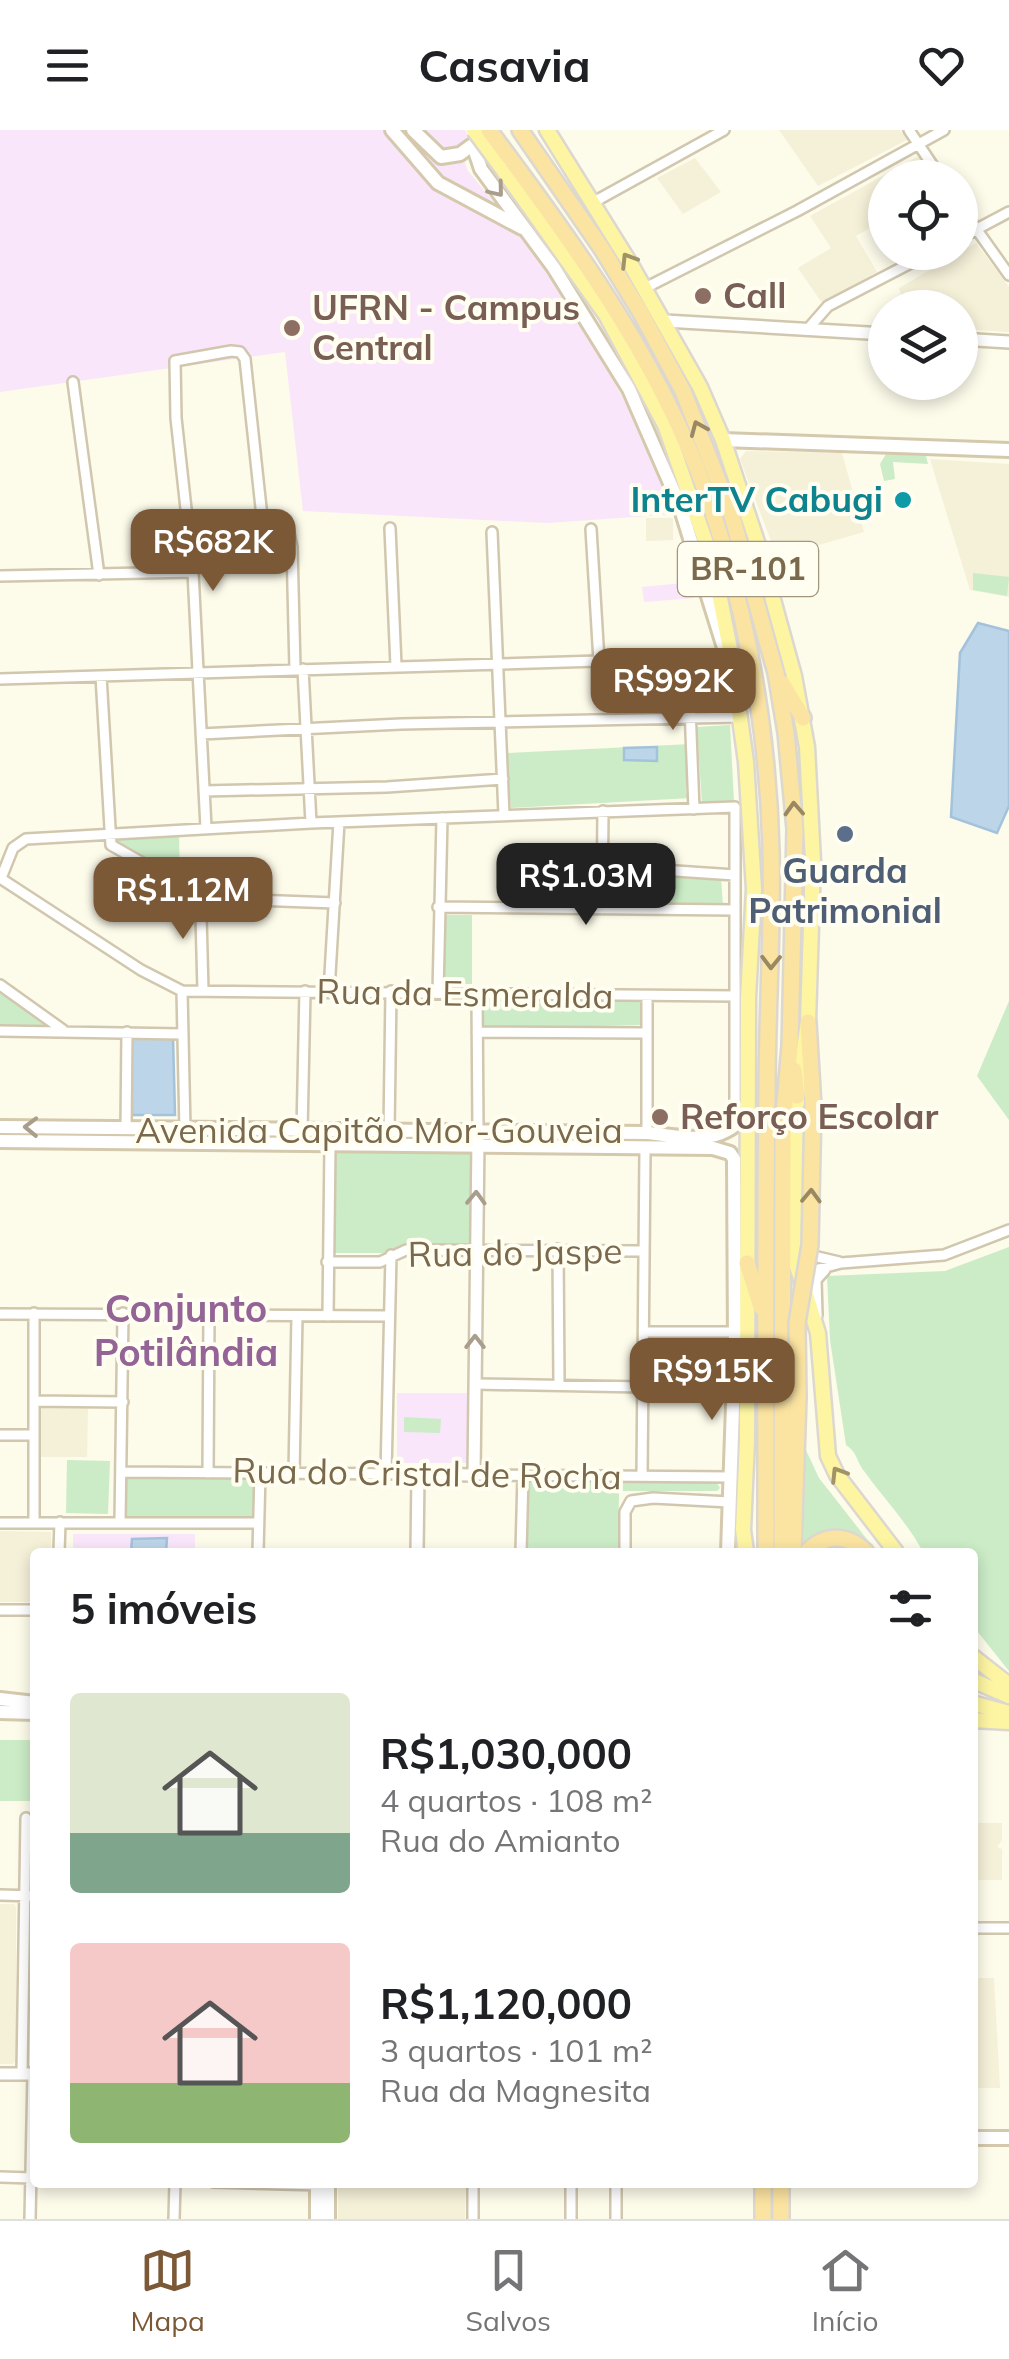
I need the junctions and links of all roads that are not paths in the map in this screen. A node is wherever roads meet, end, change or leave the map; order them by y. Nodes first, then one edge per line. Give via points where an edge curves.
1 (392, 130) edge
2 (413, 130) edge
3 (492, 130) edge
4 (547, 130) edge
5 (724, 130) edge
6 (909, 130) edge
7 (944, 130) edge
8 (524, 136) edge
9 (474, 140) edge
10 (919, 143) junction
11 (504, 160) junction
12 (930, 160) edge
13 (592, 204) junction
14 (1009, 212) edge
15 (978, 228) edge
16 (528, 232) junction
17 (978, 234) edge
18 (897, 270) edge
19 (1009, 276) edge
20 (645, 288) junction
21 (665, 321) junction
22 (807, 330) junction
23 (868, 333) edge
24 (978, 340) edge
25 (1009, 342) edge
26 (73, 382) dead end
27 (723, 440) junction
28 (1009, 450) edge
29 (262, 516) junction
30 (188, 520) junction
31 (390, 528) dead end
32 (591, 529) dead end
33 (492, 532) dead end
34 (193, 572) junction
35 (98, 575) junction
36 (0, 576) edge
37 (727, 654) junction
38 (688, 657) junction
39 (600, 661) junction
40 (498, 663) junction
41 (396, 666) junction
42 (299, 669) junction
43 (776, 673) junction
44 (196, 674) junction
45 (101, 676) junction
46 (0, 679) edge
47 (692, 717) junction
48 (739, 717) junction
49 (803, 718) junction
50 (500, 722) junction
51 (307, 728) junction
52 (201, 734) junction
53 (503, 779) junction
54 (309, 788) junction
55 (204, 790) junction
56 (694, 809) junction
57 (603, 811) junction
58 (504, 815) junction
59 (442, 818) junction
60 (311, 822) junction
61 (338, 822) junction
62 (206, 828) junction
63 (110, 832) junction
64 (602, 866) junction
65 (735, 875) junction
66 (1, 878) edge
67 (204, 898) junction
68 (334, 904) junction
69 (438, 907) junction
70 (602, 909) junction
71 (734, 910) junction
72 (0, 985) edge
73 (182, 991) junction
74 (203, 991) junction
75 (305, 991) junction
76 (330, 991) junction
77 (390, 991) junction
78 (438, 994) junction
79 (478, 994) junction
80 (646, 997) junction
81 (740, 997) junction
82 (808, 1022) junction
83 (0, 1031) edge
84 (64, 1031) junction
85 (127, 1032) junction
86 (477, 1032) junction
87 (646, 1033) junction
88 (182, 1034) junction
89 (790, 1046) junction
90 (797, 1096) junction
91 (749, 1111) junction
92 (0, 1126) edge
93 (735, 1127) junction
94 (126, 1129) junction
95 (184, 1130) junction
96 (302, 1131) junction
97 (389, 1131) junction
98 (647, 1133) junction
99 (68, 1135) junction
100 (478, 1138) junction
101 (0, 1141) edge
102 (330, 1145) junction
103 (645, 1150) junction
104 (1009, 1230) edge
105 (558, 1249) junction
106 (474, 1250) junction
107 (644, 1251) junction
108 (795, 1251) junction
109 (391, 1255) junction
110 (327, 1262) junction
111 (746, 1263) junction
112 (838, 1264) junction
113 (797, 1274) junction
114 (34, 1313) junction
115 (0, 1314) edge
116 (123, 1314) junction
117 (208, 1315) junction
118 (297, 1316) junction
119 (328, 1316) junction
120 (388, 1316) junction
121 (764, 1319) junction
122 (644, 1332) junction
123 (818, 1333) junction
124 (739, 1337) junction
125 (475, 1384) junction
126 (559, 1384) junction
127 (643, 1387) junction
128 (34, 1401) junction
129 (123, 1402) junction
130 (0, 1435) edge
131 (34, 1436) junction
132 (122, 1472) junction
133 (208, 1472) junction
134 (260, 1473) junction
135 (294, 1473) junction
136 (386, 1474) junction
137 (418, 1474) junction
138 (474, 1475) junction
139 (522, 1475) junction
140 (642, 1476) junction
141 (732, 1477) junction
142 (730, 1502) junction
143 (34, 1522) junction
144 (60, 1522) junction
145 (120, 1522) junction
146 (0, 1523) edge
147 (258, 1523) junction
148 (59, 1548) edge
149 (258, 1548) edge
150 (417, 1548) edge
151 (520, 1548) edge
152 (624, 1548) edge
153 (728, 1548) edge
154 (746, 1548) edge
155 (766, 1548) edge
156 (782, 1548) edge
157 (794, 1548) edge
158 (813, 1548) edge
159 (861, 1548) edge
160 (893, 1548) edge
161 (0, 1610) edge
162 (30, 1610) edge
163 (978, 1663) edge
164 (978, 1667) edge
165 (978, 1683) edge
166 (1009, 1686) edge
167 (993, 1689) junction
168 (1009, 1696) edge
169 (0, 1699) edge
170 (30, 1699) edge
171 (978, 1710) edge
172 (978, 1711) edge
173 (0, 1712) edge
174 (30, 1713) edge
175 (1009, 1713) edge
176 (1009, 1722) edge
177 (26, 1818) dead end
178 (0, 1896) edge
179 (22, 1896) junction
180 (30, 1896) edge
181 (978, 1928) edge
182 (1009, 1928) edge
183 (0, 2074) edge
184 (30, 2074) edge
185 (978, 2138) edge
186 (1009, 2138) edge
187 (0, 2177) edge
188 (30, 2178) edge
189 (32, 2188) edge
190 (175, 2188) edge
191 (322, 2188) edge
192 (324, 2188) edge
193 (473, 2188) edge
194 (571, 2188) edge
195 (616, 2188) edge
196 (764, 2188) edge
197 (781, 2188) edge
198 (30, 2219) edge
199 (174, 2219) edge
200 (317, 2219) edge
201 (328, 2219) edge
202 (473, 2219) edge
203 (571, 2219) edge
204 (616, 2219) edge
205 (763, 2219) edge
206 (781, 2219) edge

1 - 16 main road via 438,183
2 - 9 main road via 441,157 454,156
3 - 9 main road
3 - 11 highway, BR-101, bridge
4 - 13 main road
5 - 13 street
6 - 10 street
7 - 10 street
43 -> 8 highway, BR-101 via 732,516 683,391 642,313
9 - 11 main road, bridge
9 -> 16 main road via 480,169
10 - 12 street
10 - 20 street
11 - 37 main road via 626,348 665,425 709,548
11 -> 121 highway, BR-101 via 620,316 672,413 712,510 742,626 765,758 771,847
20 -> 13 main road
14 - 15 street
16 - 37 main road via 648,426
17 - 19 street
18 - 22 street via 828,306
20 - 21 main road
21 - 22 street
21 - 27 main road
22 - 23 street
24 - 25 street
26 - 35 street
27 - 28 main road
27 - 49 main road
29 - 30 street
29 - 30 street via 245,359 231,351 175,361
29 - 42 street via 282,516 290,529
30 - 34 street
31 - 41 street
32 - 39 street
33 - 40 street
34 - 35 street
34 - 44 street
35 - 36 street
37 - 38 street
37 - 48 main road
38 - 39 street
38 - 47 street
39 - 40 street
40 - 41 street
40 - 50 street
41 - 42 street
42 - 44 street
42 - 51 street
43 - 49 highway
89 -> 43 highway, BR-101 via 795,830
44 - 45 street
44 - 52 street
45 - 46 street
45 - 63 street
47 - 48 street
47 - 50 street
47 - 56 street
48 - 81 main road via 754,889
49 - 82 main road via 813,843
50 - 51 street
50 - 53 street
51 - 52 street
51 - 54 street
52 - 55 street
53 - 54 street
53 - 58 street
54 - 55 street
54 - 60 street
55 - 62 street
56 - 57 street
56 - 65 street via 735,807
57 - 58 street
57 - 64 street
58 - 59 street
59 - 61 street
59 - 69 street
60 - 61 street
60 - 62 street
61 - 68 street
62 - 63 street
63 - 66 street via 20,840
63 - 67 street via 111,845
64 - 65 street
64 - 70 street
65 - 71 street
66 - 73 street
67 - 68 street
67 - 74 street
68 - 76 street
69 - 70 street
69 - 78 street
70 - 71 street
71 - 81 street
72 - 84 street
73 - 74 street, Rua da Esmeralda
73 - 88 street
74 - 75 street, Rua da Esmeralda
75 - 76 street, Rua da Esmeralda
75 - 96 street
76 - 77 street, Rua da Esmeralda
77 - 78 street, Rua da Esmeralda
77 - 97 street
78 - 79 street, Rua da Esmeralda
79 - 80 street, Rua da Esmeralda
79 - 86 street
80 - 81 street, Rua da Esmeralda
80 - 87 street
81 - 91 main road
81 - 93 street
82 - 90 main road
157 -> 82 highway, bridge via 797,1323 810,1245
83 - 84 street
84 - 85 street
85 - 88 street
85 - 94 street
86 - 87 street
86 - 100 street
87 - 98 street
88 - 95 street
89 - 90 highway
89 - 156 highway, BR-101 via 782,1152
90 - 108 main road
91 - 93 main road
91 - 111 main road
99 -> 92 main road, Avenida Capitão Mor-Gouveia
93 - 98 main road, Avenida Capitão Mor-Gouveia via 706,1137
94 - 95 main road, Avenida Capitão Mor-Gouveia
94 - 99 main road, Avenida Capitão Mor-Gouveia
95 - 96 main road, Avenida Capitão Mor-Gouveia
96 - 97 main road, Avenida Capitão Mor-Gouveia
97 - 100 main road, Avenida Capitão Mor-Gouveia
98 - 100 main road, Avenida Capitão Mor-Gouveia
99 - 101 main road
99 - 102 main road
100 - 102 main road
100 - 103 main road
106 -> 100 street
102 - 110 street
103 - 107 street
103 - 124 main road via 713,1148 734,1159
104 - 112 street via 944,1255
105 - 106 street, Rua do Jaspe
105 - 107 street, Rua do Jaspe
105 - 126 street
106 - 109 street, Rua do Jaspe
125 -> 106 street
107 - 122 street
108 - 112 street
108 - 113 main road
109 - 110 street, Rua do Jaspe via 374,1263
109 - 120 street
110 - 119 street
111 - 121 highway
111 - 124 main road
112 - 113 street
112 - 123 street via 816,1280
113 - 123 main road
114 - 115 street
114 - 116 street
114 - 128 street
116 - 117 street
116 - 129 street
117 - 118 street
117 - 133 street
118 - 119 street
118 - 135 street
119 - 120 street
120 - 136 street
121 - 155 highway, BR-101
122 - 124 street
122 - 127 street
160 -> 123 main road via 828,1456
124 - 141 main road
124 - 154 main road
125 - 126 street
125 - 138 street
126 - 127 street
127 - 140 street
128 - 129 street
128 - 131 street
129 - 132 street
130 - 131 street
131 - 143 street
132 - 133 street, Rua do Cristal de Rocha
132 - 145 street
133 - 134 street, Rua do Cristal de Rocha
134 - 135 street, Rua do Cristal de Rocha
134 - 147 street
135 - 136 street, Rua do Cristal de Rocha
136 - 137 street, Rua do Cristal de Rocha
137 - 138 street, Rua do Cristal de Rocha
137 - 150 street
138 - 139 street, Rua do Cristal de Rocha
139 - 140 street, Rua do Cristal de Rocha
139 - 151 street
140 - 141 street, Rua do Cristal de Rocha
141 - 142 main road
142 - 152 street, Rua do Cristal de Rocha via 652,1498 628,1504
142 - 153 main road
143 - 144 street
143 - 146 street
144 - 145 street
144 - 148 street
145 - 147 street
147 - 149 street
158 - 159 highway via 839,1537
161 - 162 street
163 - 166 main road
164 - 167 main road
165 - 167 main road
167 - 168 main road
169 - 170 main road
171 - 175 main road
172 - 176 main road
173 - 174 main road
177 - 179 street
178 - 179 street
179 - 180 street
179 - 184 street
181 - 182 street
183 - 184 street
185 - 186 main road
187 - 188 street
189 - 198 street
190 - 199 street
191 - 200 main road
192 - 201 main road
193 - 202 street
194 - 203 street
195 - 204 street
196 - 205 highway
197 - 206 highway

